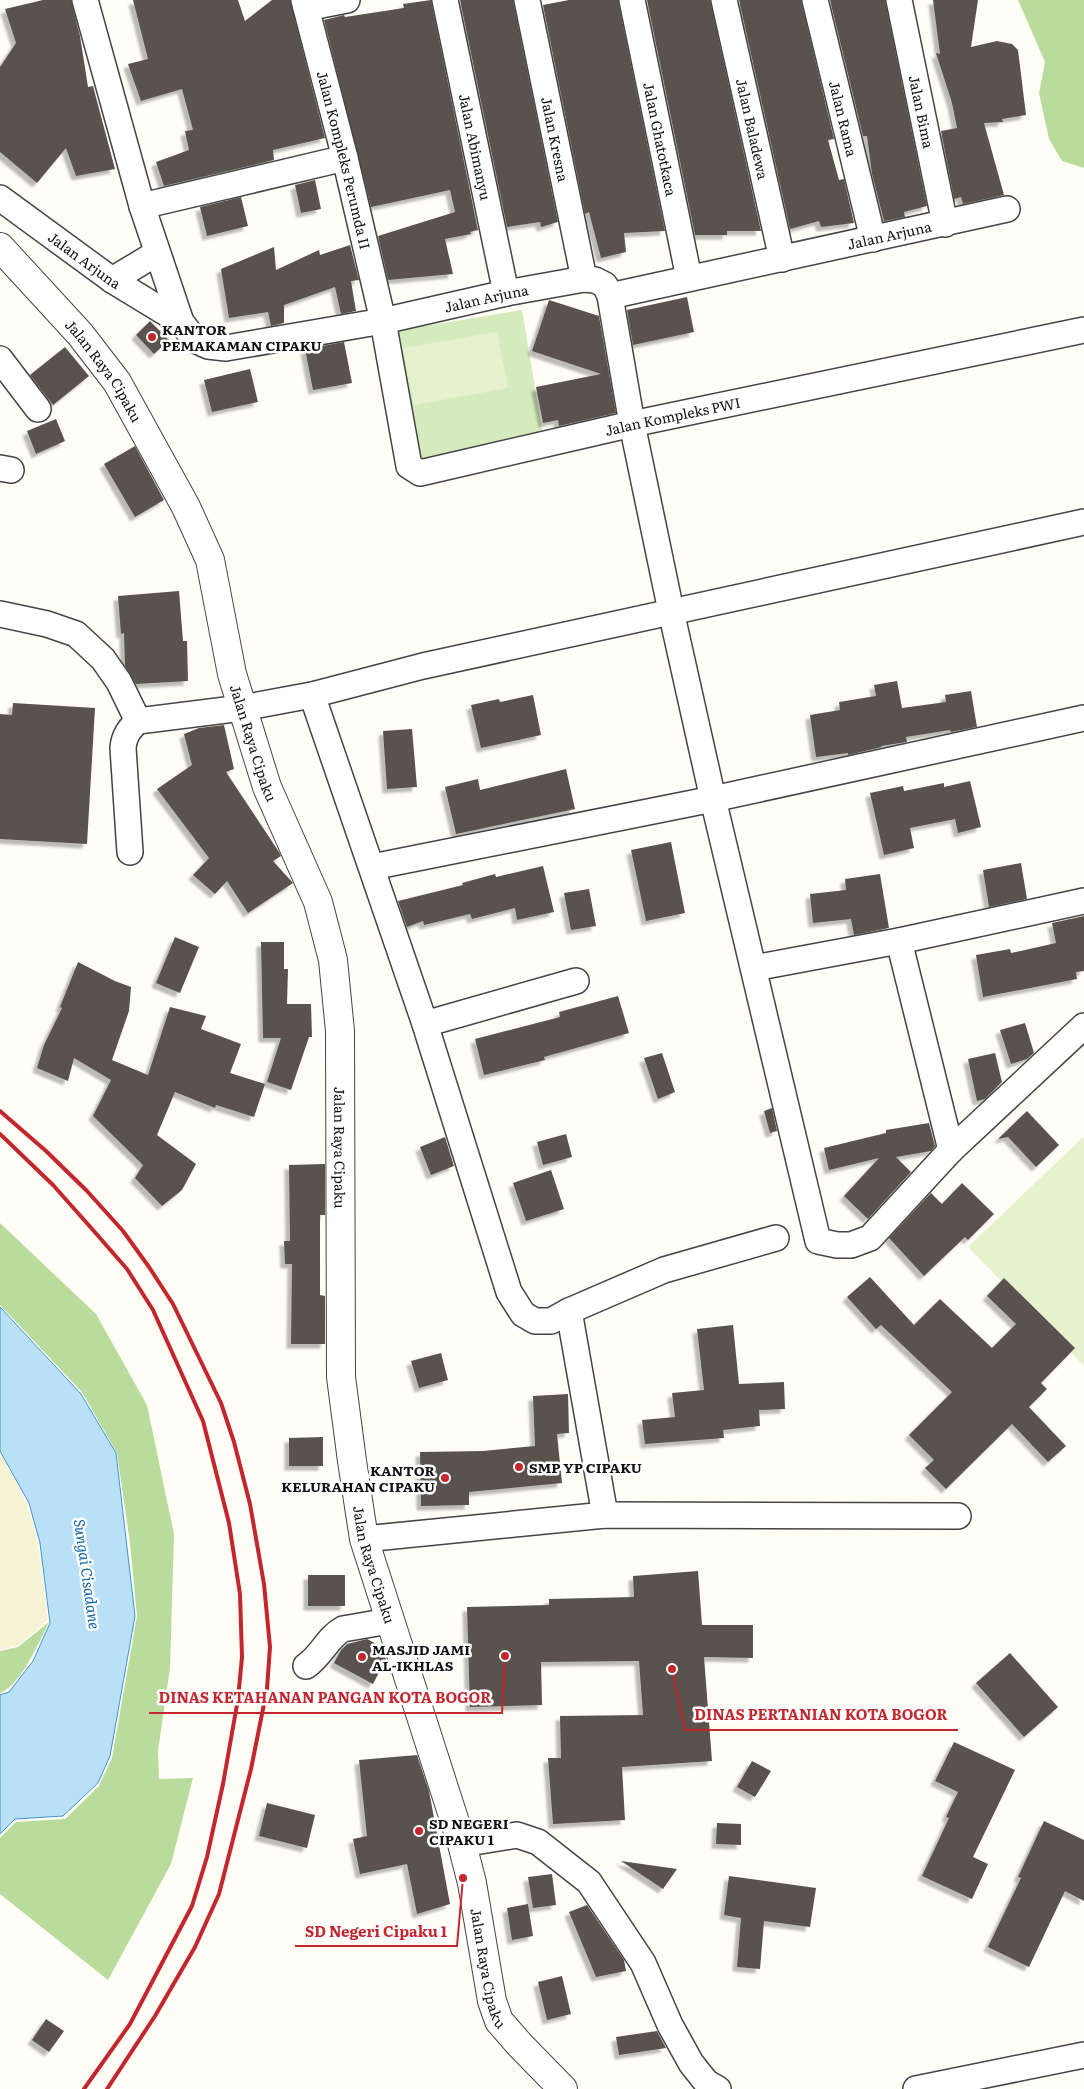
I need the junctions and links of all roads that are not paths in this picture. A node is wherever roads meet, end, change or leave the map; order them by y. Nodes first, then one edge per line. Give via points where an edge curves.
1 (85, 0) edge
2 (347, 0) edge
3 (445, 0) edge
4 (527, 0) edge
5 (632, 0) edge
6 (724, 0) edge
7 (815, 0) edge
8 (899, 0) edge
9 (305, 4) edge
10 (345, 158) junction
11 (0, 198) edge
12 (142, 206) junction
13 (1007, 210) dead end
14 (945, 224) junction
15 (873, 239) junction
16 (0, 247) edge
17 (157, 253) junction
18 (782, 259) junction
19 (689, 278) junction
20 (584, 279) junction
21 (112, 280) junction
22 (506, 292) junction
23 (610, 296) junction
24 (382, 321) junction
25 (180, 322) junction
26 (1084, 330) edge
27 (0, 359) edge
28 (38, 409) dead end
29 (632, 424) junction
30 (1084, 522) edge
31 (671, 611) junction
32 (0, 614) edge
33 (312, 695) junction
34 (242, 708) junction
35 (1084, 718) edge
36 (138, 721) junction
37 (713, 799) junction
38 (130, 852) dead end
39 (372, 867) junction
40 (1084, 901) edge
41 (899, 942) junction
42 (754, 968) junction
43 (576, 980) dead end
44 (425, 1024) junction
45 (1084, 1026) edge
46 (952, 1150) junction
47 (776, 1238) dead end
48 (569, 1311) junction
49 (605, 1515) junction
50 (958, 1516) dead end
51 (364, 1539) junction
52 (389, 1621) junction
53 (306, 1666) dead end
54 (462, 1844) junction
55 (1084, 2055) edge
56 (563, 2089) edge
57 (718, 2089) edge
58 (916, 2089) edge

1 - 12 street
2 - 9 street
3 - 22 street, Jalan Abimanyu
4 - 20 street, Jalan Kresna
5 - 19 street, Jalan Ghatotkaca
6 - 18 street, Jalan Baladewa
7 - 15 street, Jalan Rama
8 - 14 street, Jalan Bima
9 - 10 street, Jalan Kompleks Perumda II
10 - 12 street
10 - 24 street, Jalan Kompleks Perumda II
11 - 21 street, Jalan Arjuna
12 - 17 street
13 - 14 street, Jalan Arjuna
14 - 15 street, Jalan Arjuna
15 - 18 street, Jalan Arjuna
16 - 34 street, Jalan Raya Cipaku via 80,334 117,382 186,507 210,560 232,674
17 - 21 street
17 - 25 street
18 - 19 street, Jalan Arjuna
19 - 23 street, Jalan Arjuna
20 - 22 street, Jalan Arjuna
20 - 23 street, Jalan Arjuna via 605,284
21 - 25 street, Jalan Arjuna
22 - 24 street, Jalan Arjuna
23 - 29 street
24 - 25 street, Jalan Arjuna via 226,348 208,346 195,340
24 - 29 street, Jalan Kompleks PWI via 409,466 416,471
26 - 29 street, Jalan Kompleks PWI
27 - 28 street
29 - 31 street
30 - 31 street
31 - 33 street via 423,666
31 - 37 street
32 - 36 street via 76,634 103,659 120,682
33 - 34 street
33 - 39 street
34 - 36 street
34 - 51 street, Jalan Raya Cipaku via 267,787 318,902 333,960 340,1031 341,1377
35 - 37 street
36 - 38 street via 124,739 123,748
37 - 39 street
37 - 42 street
39 - 44 street
40 - 41 street
41 - 42 street
41 - 46 street
42 - 46 street via 818,1241 851,1245 870,1238
43 - 44 street
44 - 48 street via 509,1292 523,1314 535,1321 551,1321
45 - 46 street
47 - 48 street via 664,1270
48 - 49 street
49 - 50 street
49 - 51 street
51 - 52 street, Jalan Raya Cipaku
52 - 53 street via 343,1629
52 - 54 street, Jalan Raya Cipaku
54 - 56 street, Jalan Raya Cipaku via 498,2021
54 - 57 street via 518,1835 538,1842 589,1882 643,1963 691,2063 706,2082
55 - 58 street

